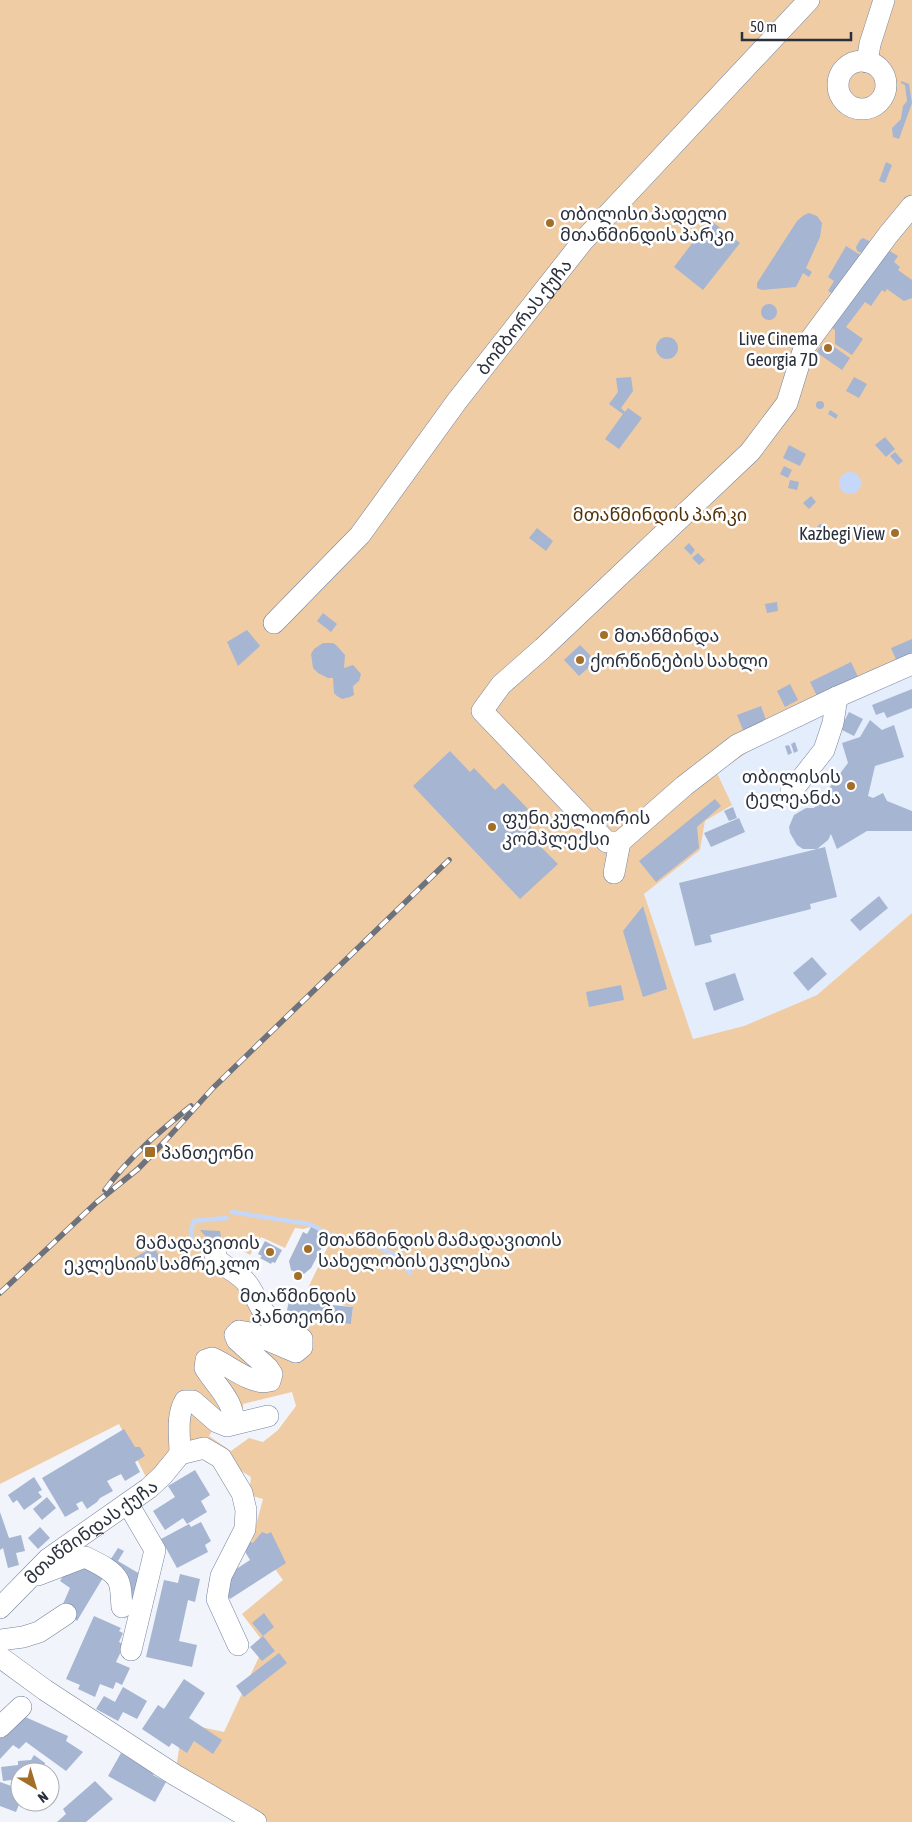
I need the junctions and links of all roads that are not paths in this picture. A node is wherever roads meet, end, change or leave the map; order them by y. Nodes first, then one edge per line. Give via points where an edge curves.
1 (809, 0) edge
2 (884, 0) edge
3 (867, 62) dead end
4 (912, 206) edge
5 (274, 622) dead end
6 (912, 664) edge
7 (837, 697) junction
8 (791, 792) dead end
9 (620, 842) junction
10 (614, 874) dead end
11 (216, 1251) dead end
12 (268, 1416) dead end
13 (233, 1424) junction
14 (180, 1454) junction
15 (128, 1504) junction
16 (28, 1579) junction
17 (122, 1607) dead end
18 (0, 1608) edge
19 (66, 1614) dead end
20 (0, 1640) edge
21 (238, 1645) dead end
22 (131, 1650) dead end
23 (0, 1657) edge
24 (22, 1707) dead end
25 (0, 1727) edge
26 (256, 1822) edge

1 - 5 street, ბომბორას ქუჩა via 583,241 457,401 360,535
2 - 3 street
4 - 9 street via 804,348 787,403 750,452 501,685 482,711 607,842
6 - 7 street
7 - 8 street via 824,750
7 - 9 street via 737,746 684,786
9 - 10 street
11 - 13 street via 215,1257 246,1282 271,1320 302,1339 302,1347 296,1352 251,1333 239,1331 235,1335 272,1374 270,1381 263,1383 212,1358 206,1360 205,1368 233,1410
12 - 13 street
13 - 14 street via 227,1426 217,1422 193,1401 185,1401 181,1407
14 - 15 street, მთაწმინდას ქუჩა via 162,1476
14 - 21 street via 204,1448 221,1458 242,1493 246,1510 245,1529 221,1576 217,1599
15 - 16 street, მთაწმინდას ქუჩა via 48,1559
15 - 22 street via 155,1550
16 - 17 street via 86,1557 118,1580
16 - 18 street, მთაწმინდას ქუჩა
19 - 20 street via 38,1632
23 - 26 street via 175,1775
24 - 25 street

